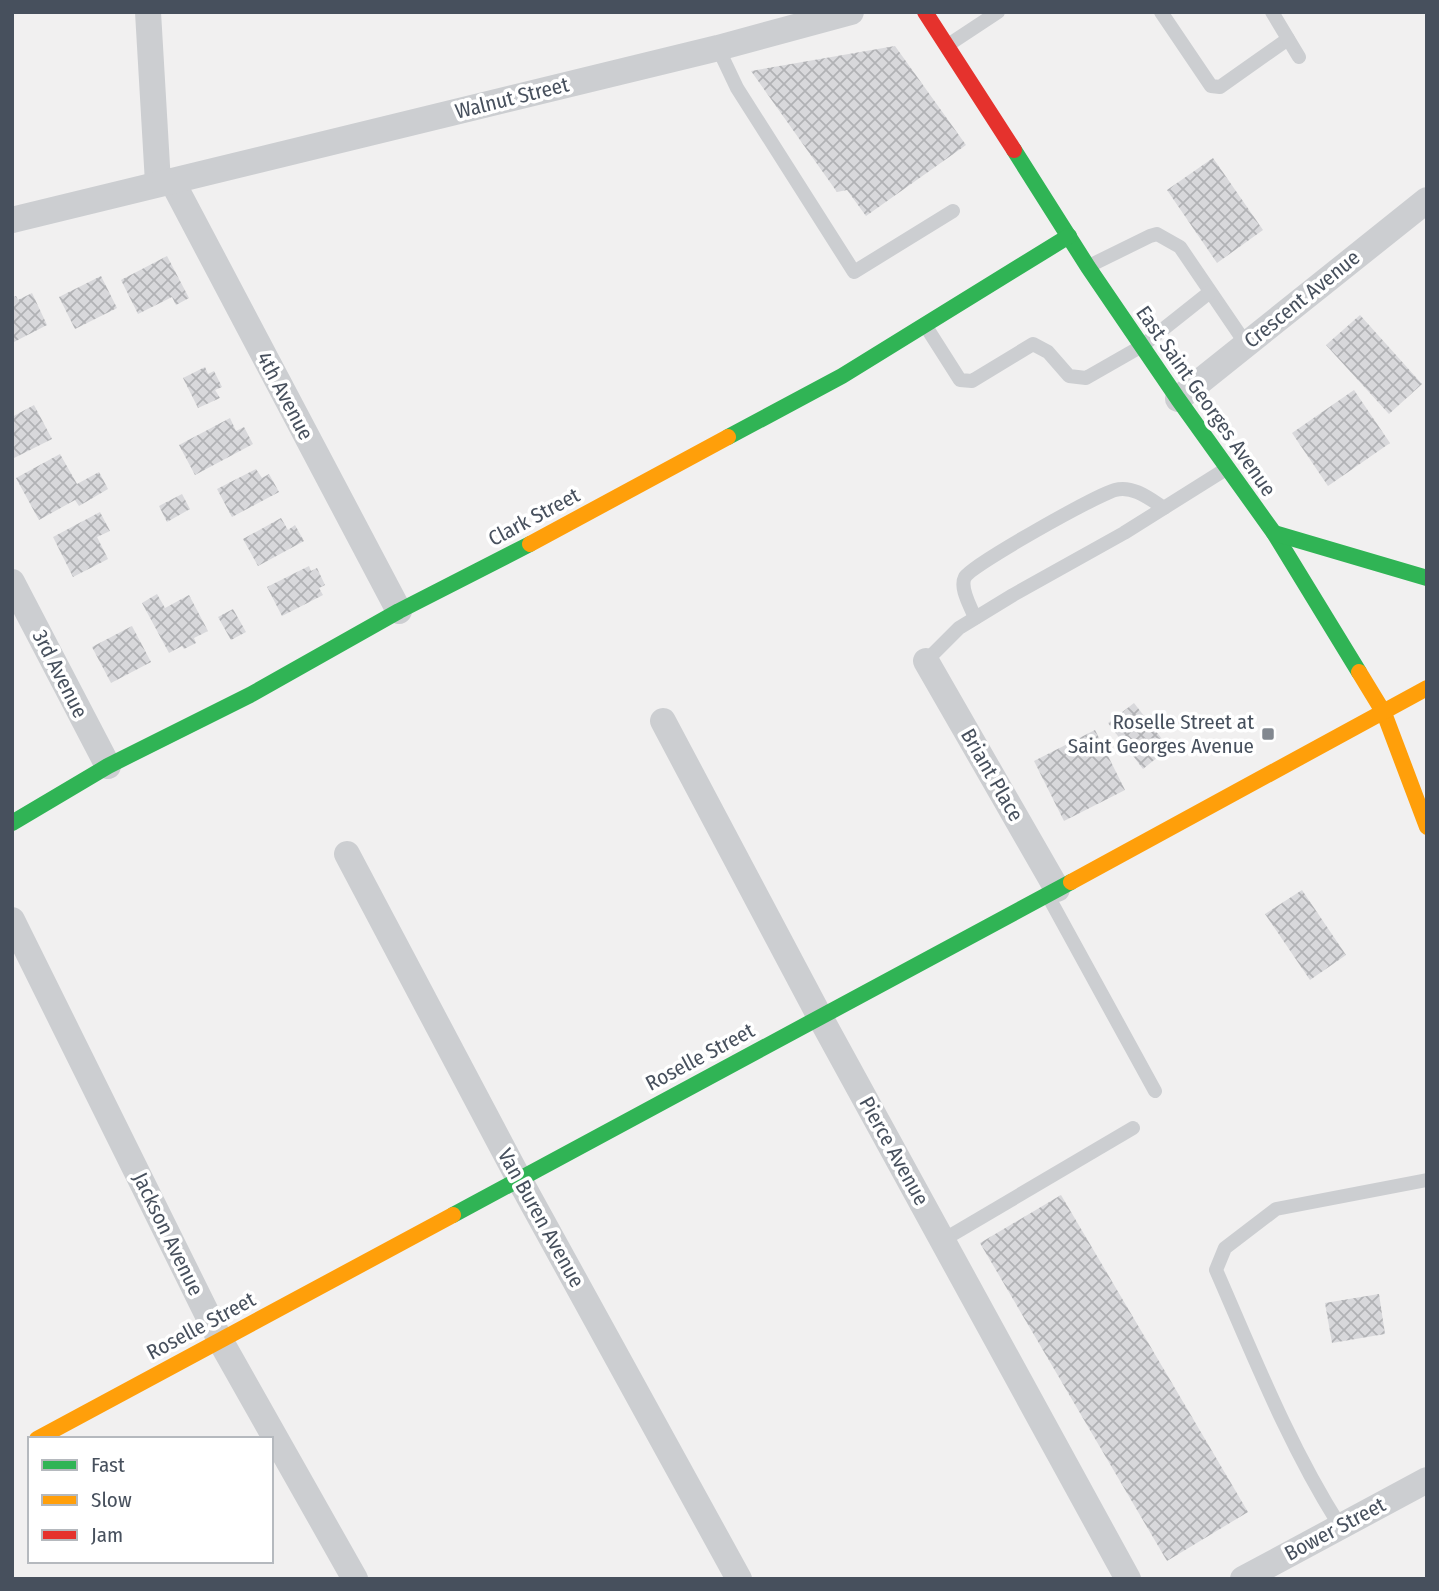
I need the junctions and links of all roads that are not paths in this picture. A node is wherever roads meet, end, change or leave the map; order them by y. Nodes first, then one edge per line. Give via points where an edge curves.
1 (148, 12) edge
2 (851, 12) edge
3 (925, 12) edge
4 (998, 12) edge
5 (1161, 12) edge
6 (1272, 12) edge
7 (1288, 39) junction
8 (947, 46) junction
9 (718, 48) junction
10 (1300, 57) dead end
11 (165, 182) junction
12 (1427, 200) edge
13 (953, 212) dead end
14 (12, 220) edge
15 (1069, 236) junction
16 (1088, 267) junction
17 (1210, 292) junction
18 (926, 325) junction
19 (1246, 344) junction
20 (1142, 346) junction
21 (1178, 399) junction
22 (1227, 468) junction
23 (1164, 508) junction
24 (1274, 534) junction
25 (1427, 578) edge
26 (12, 582) edge
27 (399, 611) junction
28 (975, 618) junction
29 (926, 661) joint
30 (1427, 688) edge
31 (1384, 713) junction
32 (663, 722) dead end
33 (108, 766) junction
34 (12, 823) edge
35 (1427, 827) edge
36 (347, 854) dead end
37 (1052, 892) junction
38 (12, 920) edge
39 (820, 1017) junction
40 (1156, 1091) dead end
41 (1133, 1128) dead end
42 (519, 1179) junction
43 (1427, 1180) edge
44 (943, 1240) junction
45 (220, 1340) junction
46 (41, 1437) edge
47 (1427, 1480) edge
48 (1340, 1526) junction
49 (355, 1579) edge
50 (739, 1579) edge
51 (1128, 1579) edge
52 (1243, 1579) edge

1 - 11 street, 4th Avenue
2 - 9 street, Walnut Street
3 - 8 street, East Saint Georges Avenue
4 - 8 lane
5 - 7 lane via 1215,87
6 - 7 lane
7 - 10 lane
8 - 15 street, East Saint Georges Avenue
9 - 11 street, Walnut Street
9 - 13 lane via 737,88 854,272
11 - 14 street, Walnut Street
11 - 27 street, 4th Avenue
12 - 19 street, Crescent Avenue
15 - 16 street, East Saint Georges Avenue
15 - 18 street, Clark Street
16 - 17 lane via 1157,234 1180,247
16 - 20 street, East Saint Georges Avenue
17 - 19 lane
17 - 20 lane
18 - 20 lane via 960,380 972,381 1033,344 1048,352 1069,376 1086,378
18 - 27 street, Clark Street via 842,376
19 - 21 street, Crescent Avenue
20 - 21 street, East Saint Georges Avenue
21 - 22 street, East Saint Georges Avenue
22 - 23 lane
22 - 24 street, East Saint Georges Avenue
23 - 28 lane
23 - 28 lane via 1140,492 1117,489 1001,552 965,576 962,586
24 - 25 street
24 - 31 street, East Saint Georges Avenue
26 - 33 street, 3rd Avenue
27 - 33 street, Clark Street via 250,695
28 - 29 lane
29 - 37 street, Briant Place
30 - 31 street, Roselle Street
31 - 35 street, East Saint Georges Avenue
31 - 37 street, Roselle Street
32 - 39 street, Pierce Avenue
33 - 34 street, Clark Street
36 - 42 street, Van Buren Avenue
37 - 39 street, Roselle Street
37 - 40 lane
38 - 45 street, Jackson Avenue
39 - 42 street, Roselle Street
39 - 44 street, Pierce Avenue
41 - 44 lane
42 - 45 street, Roselle Street
42 - 50 street, Van Buren Avenue
43 - 48 lane via 1276,1209 1225,1248 1216,1270 1289,1433
44 - 51 street, Pierce Avenue
45 - 46 street, Roselle Street
45 - 49 street, Jackson Avenue
47 - 48 street, Bower Street
48 - 52 street, Bower Street

